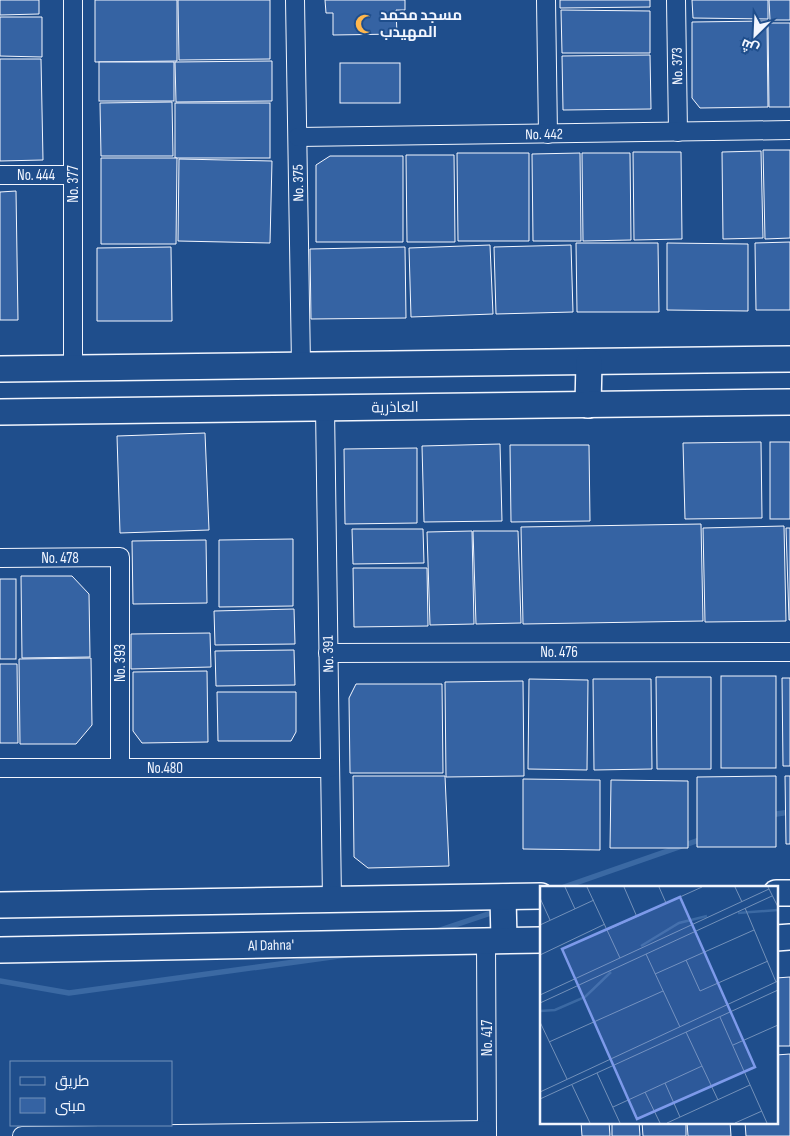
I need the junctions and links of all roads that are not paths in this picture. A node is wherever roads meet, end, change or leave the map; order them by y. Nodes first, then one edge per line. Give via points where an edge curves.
1 (73, 0) edge
2 (295, 0) edge
3 (546, 0) edge
4 (676, 0) edge
5 (790, 130) edge
6 (678, 132) junction
7 (548, 134) junction
8 (298, 137) junction
9 (0, 175) edge
10 (73, 175) junction
11 (790, 359) edge
12 (589, 362) junction
13 (301, 365) junction
14 (73, 368) junction
15 (0, 369) edge
16 (790, 402) edge
17 (588, 405) junction
18 (325, 408) junction
19 (0, 412) edge
20 (120, 557) joint
21 (0, 558) edge
22 (790, 652) edge
23 (328, 653) junction
24 (0, 768) edge
25 (120, 768) junction
26 (330, 768) junction
27 (540, 896) edge
28 (503, 897) junction
29 (332, 900) junction
30 (0, 905) edge
31 (540, 940) edge
32 (495, 941) junction
33 (0, 950) edge
34 (488, 1133) edge
35 (290, 1134) edge
36 (22, 1136) edge
37 (90, 1136) edge

1 - 10 street, No. 377
2 - 8 street, No. 375
3 - 7 street
4 - 6 street, No. 373
5 - 6 street, No. 442
6 - 7 street, No. 442
7 - 8 street, No. 442
8 - 13 street, No. 375
9 - 10 street, No. 444
10 - 14 street, No. 377
11 - 12 street
12 - 13 street
12 - 17 street
13 - 14 street
14 - 15 street
16 - 17 street, العاذرية
17 - 18 street, العاذرية
18 - 19 street, العاذرية
18 - 23 street, No. 391
20 - 21 street, No. 478
20 - 25 street, No. 393
22 - 23 street, No. 476
23 - 26 street, No. 391
24 - 25 street, No.480
25 - 26 street, No.480
26 - 29 street, No. 391
27 - 28 street
28 - 29 street
28 - 32 street
29 - 30 street
31 - 32 street, Al Dahna'
32 - 33 street, Al Dahna'
32 - 34 street, No. 417
34 - 35 street
35 - 37 street
36 - 37 street

